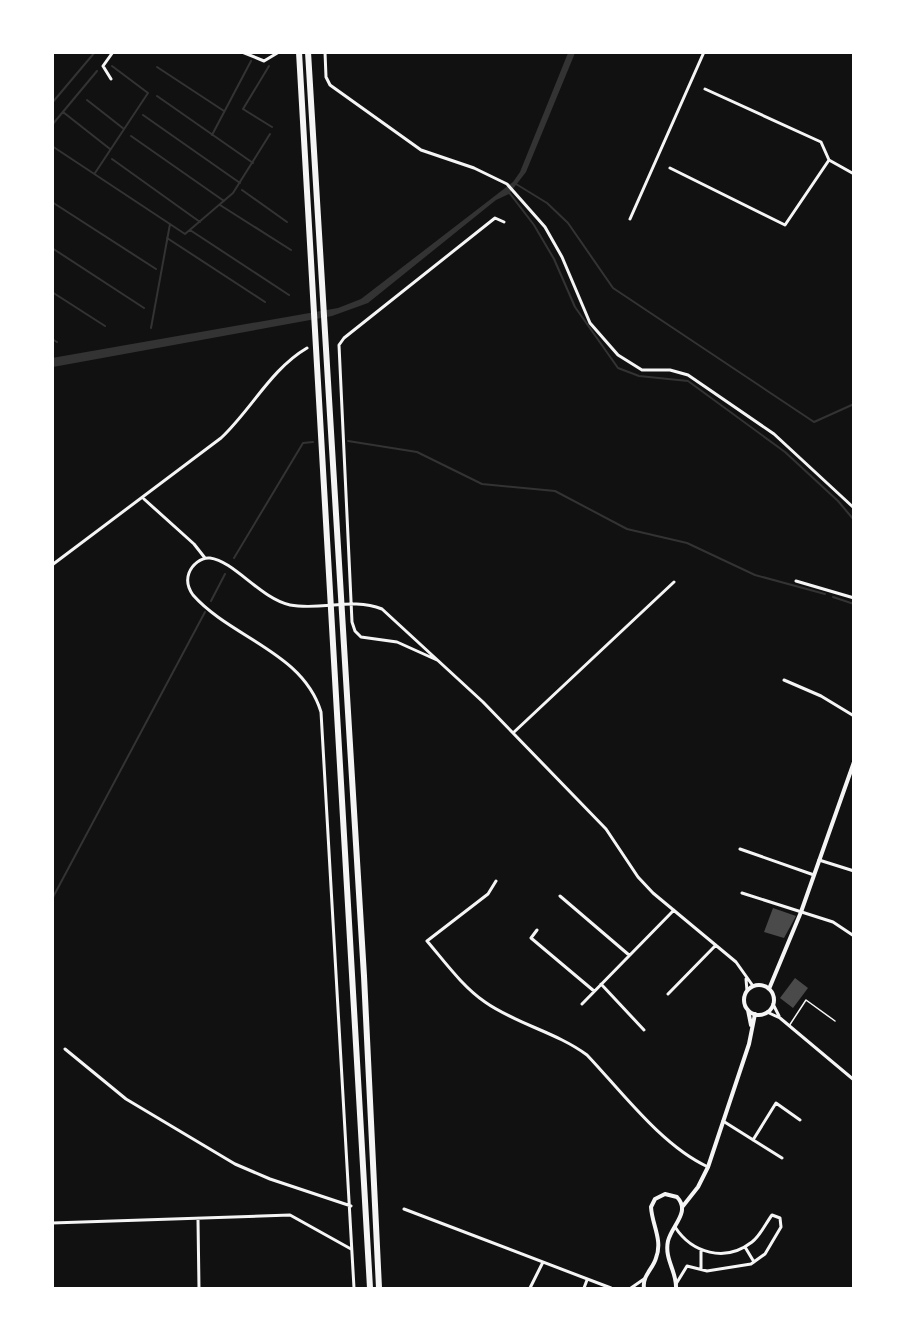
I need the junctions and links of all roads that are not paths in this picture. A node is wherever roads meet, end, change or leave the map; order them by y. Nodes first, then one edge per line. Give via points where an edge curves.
1 (113, 52) edge
2 (242, 52) edge
3 (279, 52) edge
4 (299, 52) edge
5 (308, 52) edge
6 (325, 52) edge
7 (704, 52) edge
8 (111, 79) dead end
9 (705, 89) dead end
10 (829, 160) junction
11 (670, 168) dead end
12 (854, 174) edge
13 (630, 219) dead end
14 (504, 222) dead end
15 (333, 345) dead end
16 (339, 345) junction
17 (307, 348) dead end
18 (144, 498) junction
19 (854, 508) edge
20 (205, 558) junction
21 (52, 565) edge
22 (796, 581) dead end
23 (675, 582) dead end
24 (854, 598) edge
25 (439, 661) junction
26 (784, 680) dead end
27 (854, 716) edge
28 (513, 733) junction
29 (854, 762) edge
30 (740, 849) dead end
31 (819, 860) junction
32 (854, 871) edge
33 (814, 875) junction
34 (496, 881) dead end
35 (742, 893) dead end
36 (560, 896) dead end
37 (674, 910) junction
38 (801, 912) junction
39 (537, 930) dead end
40 (854, 936) edge
41 (716, 945) junction
42 (630, 955) junction
43 (746, 977) junction
44 (774, 977) junction
45 (601, 984) junction
46 (761, 985) junction
47 (753, 986) junction
48 (769, 989) junction
49 (594, 991) junction
50 (747, 991) junction
51 (668, 994) dead end
52 (582, 1004) dead end
53 (772, 1004) junction
54 (748, 1010) junction
55 (767, 1012) junction
56 (755, 1014) junction
57 (780, 1018) junction
58 (835, 1021) dead end
59 (789, 1027) junction
60 (751, 1029) junction
61 (644, 1030) dead end
62 (65, 1049) dead end
63 (854, 1080) edge
64 (800, 1120) dead end
65 (723, 1121) junction
66 (753, 1140) junction
67 (782, 1158) dead end
68 (708, 1167) junction
69 (691, 1194) junction
70 (677, 1197) junction
71 (351, 1206) junction
72 (682, 1207) junction
73 (404, 1209) dead end
74 (198, 1220) junction
75 (52, 1223) edge
76 (674, 1226) junction
77 (745, 1247) junction
78 (351, 1249) junction
79 (701, 1251) junction
80 (543, 1262) junction
81 (754, 1262) junction
82 (701, 1269) junction
83 (644, 1279) junction
84 (587, 1280) junction
85 (676, 1286) edge
86 (199, 1288) edge
87 (354, 1288) edge
88 (370, 1288) edge
89 (379, 1288) edge
90 (530, 1288) edge
91 (584, 1288) edge
92 (611, 1288) edge
93 (631, 1288) edge
94 (644, 1288) edge

1 - 8 street via 103,66
2 - 3 street via 264,61
4 - 88 highway
5 - 89 highway
6 - 19 street via 328,83 418,148 507,184 544,227 590,323 618,356 642,370 676,371 695,380 783,441
7 - 13 street
9 - 10 street via 821,142
10 - 11 street via 785,225
10 - 12 street
14 - 16 street via 495,218
15 - 16 street
16 - 25 street via 352,622 361,637 409,646
17 - 18 street via 271,380 244,416 221,438
18 - 20 street
18 - 21 street
20 - 25 street via 217,560 276,600 307,606 360,603 382,609
20 - 71 street via 190,571 188,586 193,595 302,677 321,712
22 - 24 street
23 - 28 street
25 - 28 street
26 - 27 street
28 - 37 street via 606,829 638,877
29 - 31 street
30 - 33 street
31 - 32 street
31 - 33 street
33 - 38 street
34 - 68 street via 488,894 428,941 486,1003 587,1055 669,1141
35 - 38 street
36 - 42 street
37 - 41 street
37 - 42 street
38 - 40 street via 833,922
38 - 44 street
39 - 49 street via 531,938
41 - 43 street
41 - 51 street
42 - 45 street
43 - 47 street
43 - 50 street
44 - 46 street
44 - 48 street
45 - 49 street
45 - 61 street
46 - 47 street
46 - 48 street
47 - 50 street
48 - 53 street
49 - 52 street
50 - 54 street via 744,1003
53 - 55 street
53 - 57 street
54 - 56 street
54 - 60 street
55 - 56 street
55 - 57 street
56 - 60 street
57 - 59 street
58 - 59 lane via 806,1000
59 - 63 street
60 - 65 street
62 - 71 street via 126,1099 235,1164
64 - 66 street via 776,1103
65 - 66 street
65 - 68 street
66 - 67 street
68 - 69 street
69 - 70 street
69 - 72 street
70 - 72 street
70 - 83 street via 665,1194 655,1199 651,1207 659,1235 658,1251
71 - 78 street
72 - 76 street
73 - 80 street
74 - 75 street
74 - 78 street via 290,1215
74 - 86 street
76 - 79 street via 682,1239
76 - 85 street via 667,1251
77 - 79 street via 730,1252
77 - 81 street
77 - 81 street via 755,1240 772,1215 780,1218 781,1227 765,1254
78 - 87 street
79 - 82 street
80 - 84 street
80 - 90 street
81 - 82 street
82 - 85 street via 687,1266
83 - 93 street
83 - 94 street
84 - 91 street
84 - 92 street

